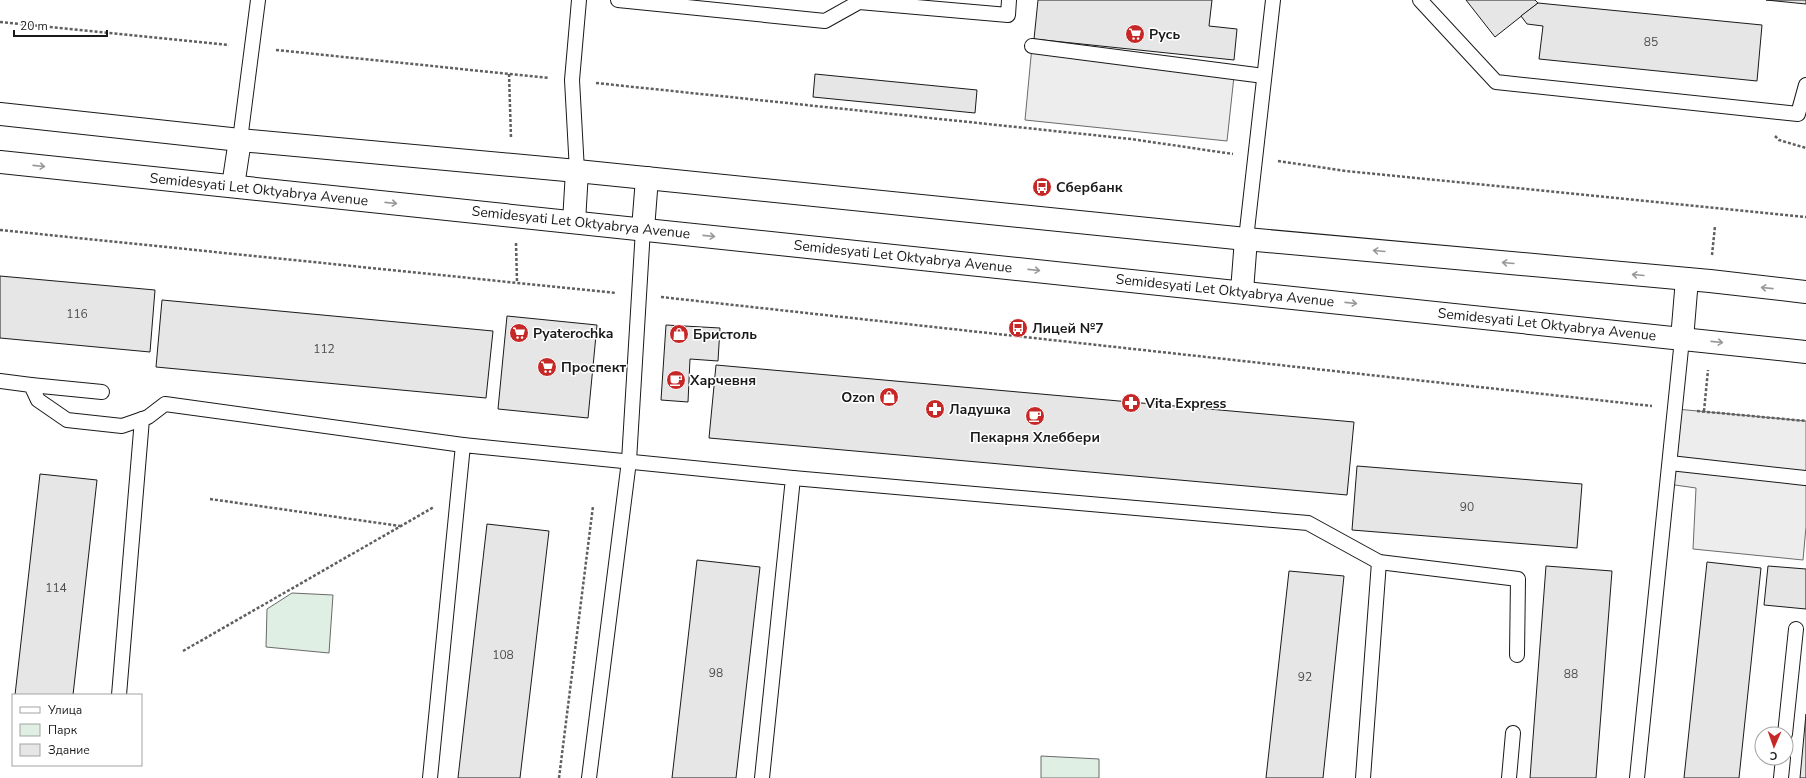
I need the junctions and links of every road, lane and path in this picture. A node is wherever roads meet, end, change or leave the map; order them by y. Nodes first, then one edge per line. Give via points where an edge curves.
1 (258, 0) edge
2 (579, 0) edge
3 (618, 0) edge
4 (1009, 0) edge
5 (1273, 0) edge
6 (1420, 0) edge
7 (859, 1) edge
8 (0, 22) edge
9 (1032, 46) dead end
10 (252, 48) junction
11 (1264, 76) junction
12 (572, 80) junction
13 (1806, 85) edge
14 (0, 114) edge
15 (240, 140) junction
16 (1255, 157) junction
17 (0, 162) edge
18 (577, 171) junction
19 (647, 178) junction
20 (233, 186) junction
21 (1806, 217) edge
22 (574, 222) junction
23 (643, 229) junction
24 (0, 230) edge
25 (1246, 239) junction
26 (1687, 279) junction
27 (1242, 291) junction
28 (1806, 292) edge
29 (639, 295) junction
30 (1682, 339) junction
31 (1806, 352) edge
32 (0, 382) edge
33 (31, 385) junction
34 (102, 392) dead end
35 (1676, 409) junction
36 (142, 419) junction
37 (1806, 421) edge
38 (463, 445) junction
39 (629, 461) junction
40 (1670, 463) junction
41 (793, 478) junction
42 (1805, 478) dead end
43 (458, 493) junction
44 (210, 499) dead end
45 (593, 506) dead end
46 (400, 526) junction
47 (1380, 562) junction
48 (1796, 630) dead end
49 (183, 651) dead end
50 (1517, 655) dead end
51 (120, 694) edge
52 (1786, 726) edge
53 (1513, 733) dead end
54 (1782, 766) edge
55 (430, 778) edge
56 (559, 778) edge
57 (589, 778) edge
58 (762, 778) edge
59 (1363, 778) edge
60 (1509, 778) edge
61 (1637, 778) edge
62 (1781, 778) edge

1 - 10 lane
2 - 12 lane
3 - 7 lane via 824,21
4 - 7 lane via 1008,15
5 - 11 lane
6 - 13 lane via 1496,82 1798,114
8 - 10 path
9 - 11 lane
10 - 12 path
10 - 15 lane
11 - 16 lane
12 - 16 path via 1131,139
12 - 18 lane
14 - 15 main road
15 - 18 main road
15 - 20 main road
16 - 21 path via 1346,171
16 - 25 lane
17 -> 20 main road, Semidesyati Let Oktyabrya Avenue
18 - 19 main road
18 - 22 main road
19 - 23 main road
19 - 25 main road
20 -> 22 main road, Semidesyati Let Oktyabrya Avenue
22 - 23 main road, Semidesyati Let Oktyabrya Avenue
23 -> 27 main road, Semidesyati Let Oktyabrya Avenue
23 - 29 lane
24 - 29 path
26 -> 25 main road
25 - 27 main road
28 -> 26 main road
26 - 30 main road
27 -> 30 main road, Semidesyati Let Oktyabrya Avenue
29 - 35 path
29 - 39 lane
30 -> 31 main road, Semidesyati Let Oktyabrya Avenue
30 - 35 lane
32 - 33 lane
33 - 34 lane
33 - 36 lane via 38,400 67,420 122,426
35 - 37 path
35 - 40 lane
36 - 38 lane via 165,404
36 - 51 lane
38 - 39 lane
38 - 43 lane
39 - 41 lane
39 - 57 lane
40 - 42 lane
40 - 61 lane
41 - 47 lane via 1308,524
41 - 58 lane
43 - 46 path
43 - 55 lane
44 - 46 path
45 - 56 path
46 - 49 path
47 - 50 lane via 1518,579
47 - 59 lane
48 - 52 lane
53 - 60 lane
54 - 62 lane

